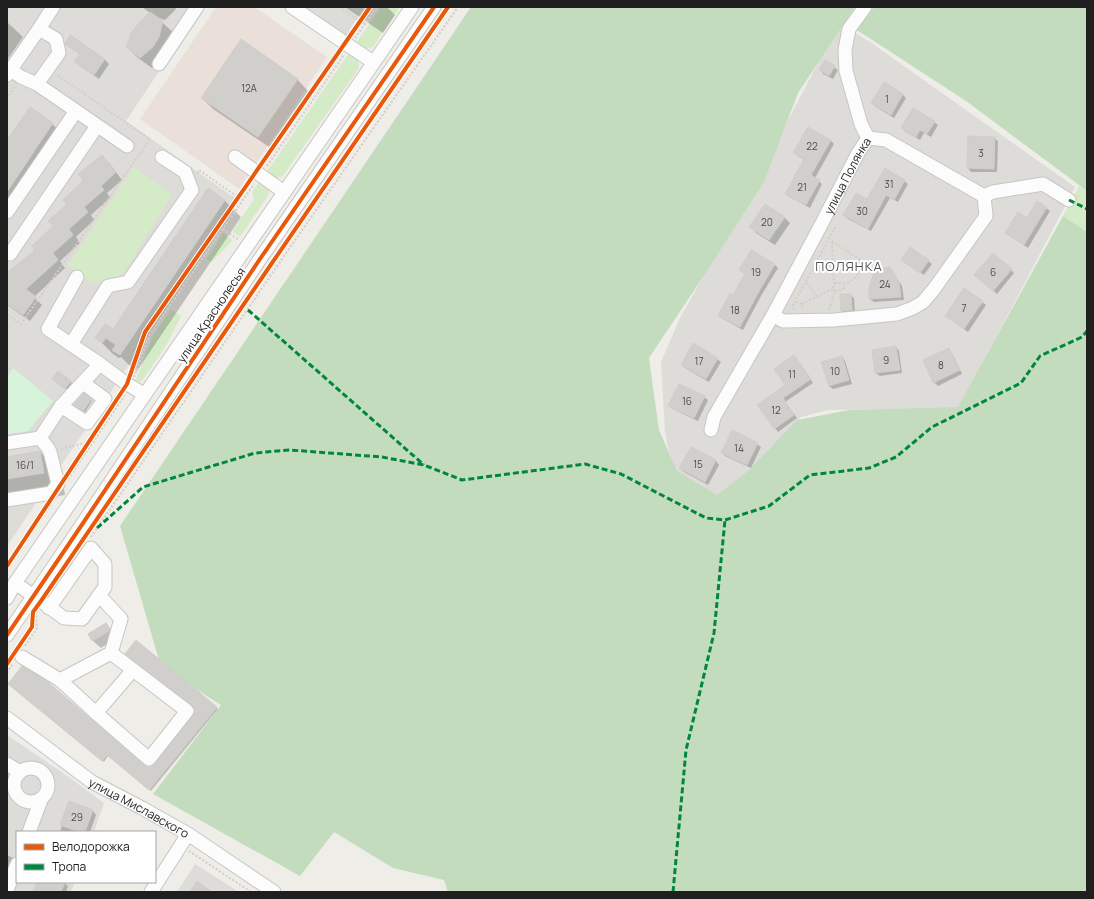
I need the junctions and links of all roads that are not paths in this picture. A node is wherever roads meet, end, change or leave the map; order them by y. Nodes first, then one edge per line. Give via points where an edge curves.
1 (53, 7) edge
2 (197, 7) edge
3 (292, 7) edge
4 (412, 7) edge
5 (434, 7) edge
6 (865, 7) edge
7 (39, 29) junction
8 (373, 62) junction
9 (159, 64) dead end
10 (13, 74) edge
11 (37, 84) junction
12 (76, 111) junction
13 (97, 126) junction
14 (868, 138) junction
15 (127, 146) dead end
16 (162, 157) dead end
17 (235, 157) dead end
18 (284, 192) junction
19 (984, 196) junction
20 (1069, 200) dead end
21 (7, 212) edge
22 (7, 252) edge
23 (77, 277) dead end
24 (773, 315) junction
25 (71, 344) junction
26 (100, 364) junction
27 (83, 383) junction
28 (144, 394) junction
29 (61, 406) junction
30 (711, 430) dead end
31 (40, 438) junction
32 (7, 443) edge
33 (7, 500) edge
34 (15, 583) junction
35 (99, 595) junction
36 (7, 598) edge
37 (42, 602) junction
38 (7, 635) edge
39 (111, 653) junction
40 (18, 654) road end
41 (133, 670) junction
42 (60, 680) junction
43 (96, 713) junction
44 (7, 718) edge
45 (7, 764) edge
46 (20, 772) junction
47 (10, 790) edge
48 (41, 800) junction
49 (29, 831) edge
50 (188, 834) junction
51 (16, 867) edge
52 (7, 890) edge
53 (151, 892) edge
54 (274, 892) edge

1 - 7 street
2 - 9 street
3 - 8 street
4 - 8 street, улица Краснолесья
5 - 37 street, улица Краснолесья via 262,256 73,538
6 - 14 street, улица Полянка via 849,29 845,50 846,71 861,124
7 - 10 street
7 - 11 street via 56,39 59,53
8 - 18 street, улица Краснолесья
10 - 11 street
11 - 12 street
12 - 13 street
12 - 21 street
13 - 15 street
13 - 22 street via 10,254
14 - 19 street via 886,140
14 - 24 street, улица Полянка
16 - 25 street via 185,172 192,190 128,282 108,286
17 - 18 street
18 - 28 street, улица Краснолесья
19 - 20 street via 992,192 1043,184
19 - 24 street via 986,216 934,289 923,302 913,308 897,314 834,320 783,321
23 - 25 street via 48,329
24 - 30 street, улица Полянка via 714,417
25 - 26 street
26 - 27 street
26 - 28 street
27 - 29 street
27 - 29 street via 105,399 87,423
28 - 34 street, улица Краснолесья
29 - 31 street
31 - 32 street
31 - 33 street via 50,452 58,484 51,493
34 - 36 street, улица Краснолесья
34 - 37 street
35 - 37 street via 82,619 64,618
35 - 37 street via 105,587 105,564 91,548
35 - 39 street via 121,618
37 - 38 street, улица Краснолесья
39 - 41 street
39 - 42 street
40 - 42 street
41 - 43 street
41 - 43 street via 187,711 149,758
42 - 43 street
44 - 50 street, улица Миславского via 92,782
45 - 46 street
46 - 47 street
46 - 48 street via 30,768 45,775 48,785
47 - 48 street via 15,791 21,799 31,802
48 - 49 street
50 - 53 street
50 - 54 street, улица Миславского
51 - 52 street

